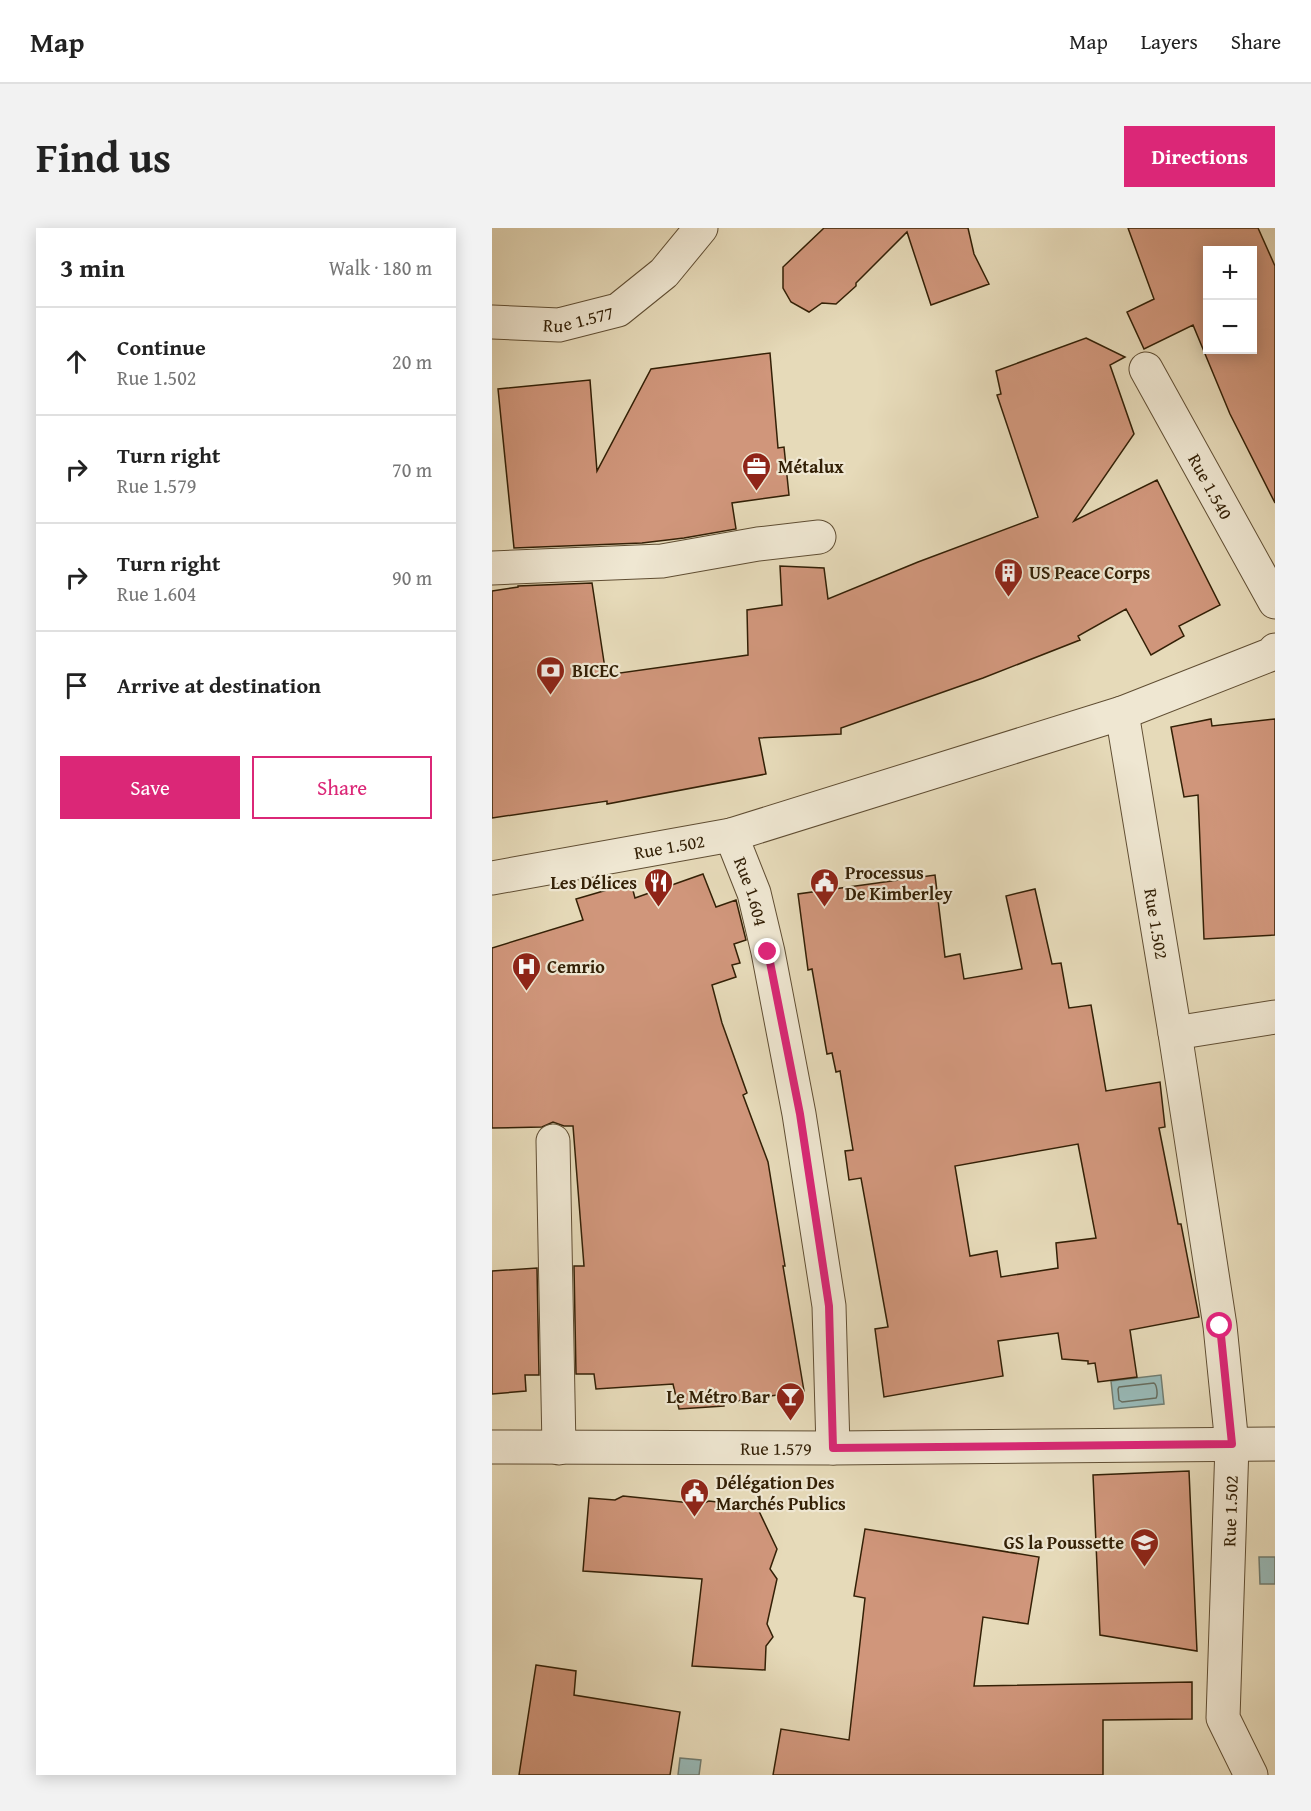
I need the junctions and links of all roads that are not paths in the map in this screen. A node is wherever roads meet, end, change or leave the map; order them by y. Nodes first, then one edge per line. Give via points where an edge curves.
1 (701, 228) edge
2 (492, 322) edge
3 (1146, 369) dead end
4 (819, 537) dead end
5 (492, 568) edge
6 (1275, 602) edge
7 (1275, 650) edge
8 (1122, 713) junction
9 (731, 835) junction
10 (492, 878) edge
11 (1275, 1017) edge
12 (1175, 1033) junction
13 (553, 1141) dead end
14 (1232, 1444) junction
15 (1275, 1444) edge
16 (492, 1446) edge
17 (559, 1448) junction
18 (833, 1448) junction
19 (1251, 1775) edge

1 - 2 street, Rue 1.577 via 664,273 618,310 560,325
3 - 6 street, Rue 1.540
4 - 5 street via 662,561
7 - 8 street
8 - 9 street, Rue 1.502
8 - 12 street, Rue 1.502
9 - 10 street, Rue 1.502
9 - 18 street, Rue 1.604 via 754,893 800,1114 829,1306
11 - 12 street
12 - 14 street, Rue 1.502 via 1220,1326
13 - 17 street
14 - 15 street, Rue 1.579
14 - 18 street, Rue 1.579
14 - 19 street, Rue 1.502 via 1223,1718
16 - 17 street, Rue 1.579
17 - 18 street, Rue 1.579

